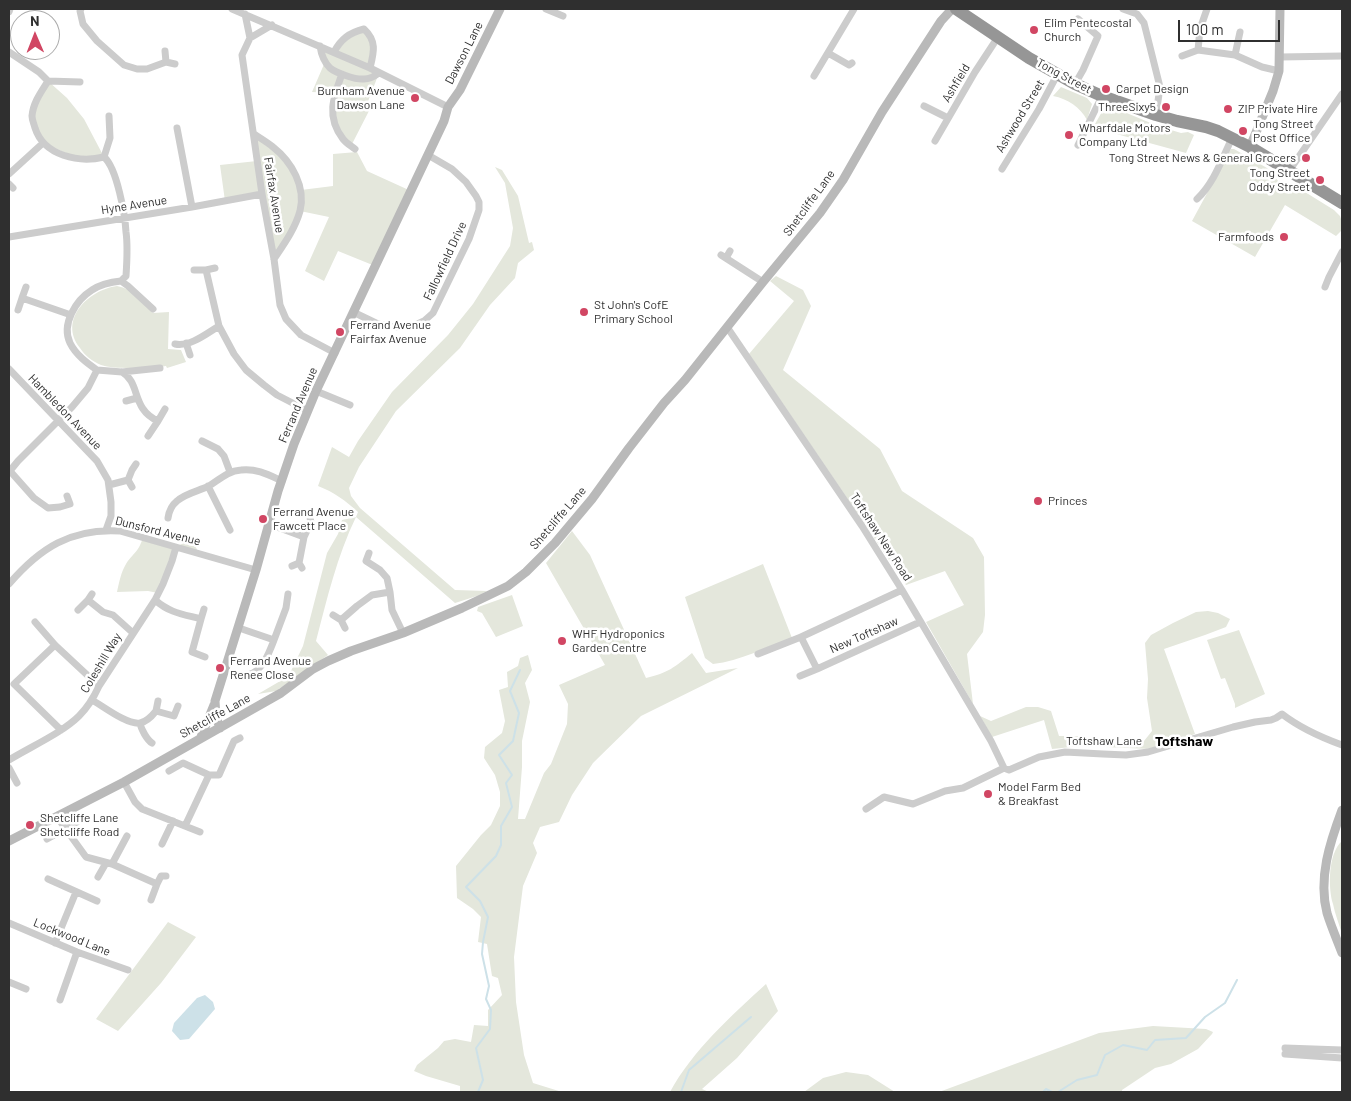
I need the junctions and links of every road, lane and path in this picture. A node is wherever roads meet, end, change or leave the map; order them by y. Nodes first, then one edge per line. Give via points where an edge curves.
1 (10, 9) edge
2 (81, 9) edge
3 (232, 9) edge
4 (500, 9) edge
5 (546, 9) edge
6 (854, 9) edge
7 (952, 9) edge
8 (956, 9) edge
9 (1123, 9) edge
10 (1207, 9) edge
11 (1280, 9) edge
12 (9, 12) edge
13 (245, 14) junction
14 (563, 16) dead end
15 (1078, 19) dead end
16 (272, 26) junction
17 (1240, 32) dead end
18 (998, 37) junction
19 (250, 38) junction
20 (320, 46) junction
21 (1198, 50) junction
22 (165, 51) dead end
23 (9, 52) edge
24 (334, 52) junction
25 (828, 53) junction
26 (1235, 55) junction
27 (1182, 56) dead end
28 (1342, 56) edge
29 (1280, 57) junction
30 (166, 62) junction
31 (852, 63) dead end
32 (175, 64) dead end
33 (370, 68) junction
34 (1279, 71) junction
35 (379, 73) junction
36 (342, 74) junction
37 (1057, 75) junction
38 (814, 76) dead end
39 (48, 80) junction
40 (80, 82) dead end
41 (1075, 84) junction
42 (1342, 94) edge
43 (1102, 96) junction
44 (924, 106) dead end
45 (448, 107) junction
46 (1156, 115) junction
47 (109, 116) dead end
48 (948, 118) junction
49 (177, 128) dead end
50 (254, 134) junction
51 (1232, 138) junction
52 (935, 141) dead end
53 (43, 143) junction
54 (1078, 145) dead end
55 (1250, 147) junction
56 (355, 149) dead end
57 (428, 155) junction
58 (104, 157) junction
59 (1002, 169) dead end
60 (1289, 171) junction
61 (9, 174) edge
62 (262, 194) junction
63 (1197, 199) dead end
64 (1342, 203) edge
65 (192, 207) junction
66 (124, 218) junction
67 (9, 237) edge
68 (730, 251) dead end
69 (1342, 252) edge
70 (274, 259) junction
71 (215, 268) dead end
72 (194, 270) dead end
73 (206, 270) junction
74 (121, 281) junction
75 (763, 282) junction
76 (26, 287) dead end
77 (1325, 287) dead end
78 (22, 298) junction
79 (154, 309) dead end
80 (18, 310) dead end
81 (353, 312) junction
82 (71, 315) junction
83 (219, 326) junction
84 (727, 327) junction
85 (186, 343) junction
86 (175, 344) dead end
87 (335, 352) junction
88 (190, 355) dead end
89 (160, 368) dead end
90 (9, 369) edge
91 (98, 370) junction
92 (122, 372) junction
93 (316, 391) junction
94 (137, 398) junction
95 (126, 400) dead end
96 (350, 405) dead end
97 (165, 409) dead end
98 (308, 410) junction
99 (158, 421) junction
100 (59, 422) junction
101 (148, 436) dead end
102 (202, 441) dead end
103 (136, 464) dead end
104 (9, 471) edge
105 (230, 472) junction
106 (128, 480) junction
107 (282, 481) junction
108 (109, 484) junction
109 (208, 486) junction
110 (132, 487) dead end
111 (67, 496) dead end
112 (168, 518) dead end
113 (312, 520) dead end
114 (269, 524) junction
115 (106, 530) junction
116 (230, 530) dead end
117 (304, 537) junction
118 (176, 547) junction
119 (369, 553) dead end
120 (298, 566) dead end
121 (256, 570) junction
122 (9, 584) edge
123 (902, 590) junction
124 (390, 592) junction
125 (288, 594) dead end
126 (155, 600) junction
127 (204, 609) dead end
128 (78, 610) dead end
129 (333, 615) dead end
130 (201, 619) junction
131 (341, 620) junction
132 (35, 622) dead end
133 (920, 622) junction
134 (239, 628) junction
135 (346, 628) dead end
136 (133, 633) junction
137 (403, 633) junction
138 (801, 637) junction
139 (274, 640) junction
140 (55, 645) junction
141 (758, 654) dead end
142 (205, 657) dead end
143 (816, 669) junction
144 (253, 676) dead end
145 (800, 676) dead end
146 (99, 686) junction
147 (92, 700) junction
148 (158, 700) dead end
149 (215, 701) junction
150 (178, 706) dead end
151 (156, 711) junction
152 (140, 723) junction
153 (220, 728) junction
154 (61, 730) junction
155 (201, 737) junction
156 (240, 738) dead end
157 (150, 743) dead end
158 (1342, 745) edge
159 (9, 760) edge
160 (9, 768) edge
161 (1004, 768) junction
162 (169, 770) dead end
163 (209, 775) junction
164 (124, 782) junction
165 (16, 783) dead end
166 (866, 809) dead end
167 (1342, 810) edge
168 (57, 817) junction
169 (173, 821) junction
170 (76, 823) dead end
171 (185, 826) junction
172 (65, 829) junction
173 (200, 832) dead end
174 (127, 836) dead end
175 (47, 839) dead end
176 (9, 841) edge
177 (162, 844) dead end
178 (109, 864) junction
179 (166, 876) dead end
180 (98, 877) dead end
181 (48, 879) dead end
182 (156, 884) junction
183 (76, 892) junction
184 (97, 900) dead end
185 (151, 900) dead end
186 (9, 924) edge
187 (55, 943) junction
188 (77, 952) junction
189 (1342, 953) edge
190 (128, 970) dead end
191 (9, 982) edge
192 (26, 989) dead end
193 (60, 1000) dead end
194 (1342, 1050) edge
195 (1342, 1058) edge

1 - 12 street
2 - 30 street via 83,24 96,41 124,65 147,69
3 - 13 street
4 - 45 street, Dawson Lane via 460,90
5 - 14 street
6 - 25 street
7 - 75 street, Shetcliffe Lane via 882,112 837,188
8 - 18 highway, Tong Street
9 - 46 street via 1138,14 1144,23 1160,87
10 - 21 street via 1200,29
11 - 29 street
13 - 16 street
13 - 19 street, Fairfax Avenue
15 - 41 street via 1098,36
16 - 19 street
16 - 20 street
17 - 26 street
18 - 37 highway, Tong Street
18 - 48 street, Ashfield
19 - 50 street, Fairfax Avenue via 242,55
20 - 24 street
20 - 36 street via 325,62
21 - 26 street
21 - 27 street
22 - 30 street
23 - 39 street
24 - 33 street
24 - 33 street via 346,36 364,29 371,35 374,47
25 - 31 street via 849,65
25 - 38 street
26 - 34 street
28 - 29 street
29 - 34 street
30 - 32 street
33 - 35 street
34 - 55 street
35 - 36 street via 364,80
35 - 45 street
36 - 56 street via 332,110 334,125
37 - 41 highway, Tong Street
37 - 59 street, Ashwood Street
39 - 40 street
39 - 53 street via 35,103 32,118
41 - 43 highway, Tong Street
42 - 60 street
43 - 46 highway, Tong Street
43 - 54 street
44 - 48 street
45 - 57 street, Ferrand Avenue
46 - 51 highway, Tong Street via 1206,127
47 - 58 street via 110,138
48 - 52 street, Ashfield
49 - 65 street
50 - 62 street, Fairfax Avenue
50 - 70 street, Fairfax Avenue via 274,147 291,165 301,190 300,210
51 - 55 highway, Tong Street
51 - 63 street via 1218,168
53 - 58 street via 66,157
53 - 61 street
55 - 60 highway, Tong Street
57 - 81 street, Ferrand Avenue
57 - 81 street, Fallowfield Drive via 452,169 466,182 479,202 469,239 433,313 424,321 413,326 394,327 378,324
58 - 66 street via 117,182
60 - 64 highway, Tong Street
62 - 65 street, Hyne Avenue
62 - 70 street, Fairfax Avenue
65 - 66 street, Hyne Avenue
66 - 67 street, Hyne Avenue
66 - 74 street via 126,276
68 - 75 street via 724,257
69 - 77 street
70 - 87 street, Fairfax Avenue via 280,304 286,319 301,335
71 - 73 street
72 - 73 street
73 - 83 street
74 - 79 street
74 - 82 street via 91,291
75 - 84 street, Shetcliffe Lane
76 - 78 street
78 - 80 street
78 - 82 street
81 - 87 street, Ferrand Avenue
82 - 91 street via 67,330 70,342 84,361
83 - 85 street
83 - 98 street via 246,370 277,395
84 - 123 street, Toftshaw New Road
84 - 137 street, Shetcliffe Lane via 592,499 526,572 508,586
85 - 86 street
85 - 88 street
87 - 93 street, Ferrand Avenue
89 - 92 street
90 - 100 street, Hambledon Avenue
91 - 92 street
91 - 100 street via 88,388
92 - 94 street via 130,378
93 - 96 street
93 - 98 street, Ferrand Avenue
94 - 95 street
94 - 99 street via 142,409
97 - 99 street
98 - 107 street, Ferrand Avenue
99 - 101 street
100 - 104 street
100 - 108 street, Hambledon Avenue via 97,461
102 - 105 street via 218,449
103 - 106 street
104 - 111 street via 48,508 70,504
105 - 107 street via 258,471
105 - 109 street
106 - 108 street
106 - 110 street
107 - 114 street, Ferrand Avenue
108 - 115 street, Hambledon Avenue via 111,516
109 - 112 street via 176,501
109 - 116 street
113 - 117 street
114 - 117 street
114 - 121 street, Ferrand Avenue
115 - 118 street, Dunsford Avenue
115 - 122 street, Dunsford Avenue via 71,536 52,545 36,556
117 - 120 street
118 - 121 street, Dunsford Avenue
118 - 126 street, Coleshill Way
119 - 124 street via 366,561 387,578
121 - 134 street, Ferrand Avenue
123 - 133 street, Toftshaw New Road
123 - 138 street, New Toftshaw
124 - 131 street via 372,595
124 - 137 street via 392,610
125 - 139 street via 288,609
126 - 130 street via 176,613
126 - 136 street, Coleshill Way
127 - 130 street
128 - 136 street via 90,597 103,612 113,615
129 - 131 street
130 - 142 street via 190,655
131 - 135 street
132 - 140 street
133 - 143 street, New Toftshaw
133 - 161 street, Toftshaw New Road
134 - 139 street
134 - 149 street, Ferrand Avenue
136 - 146 street, Coleshill Way
137 - 153 street, Shetcliffe Lane via 328,661 282,693
138 - 141 street, New Toftshaw
138 - 143 street
139 - 144 street via 265,661
140 - 146 street
140 - 154 street via 14,684
143 - 145 street, New Toftshaw
146 - 147 street, Coleshill Way
147 - 152 street via 122,718
147 - 154 street, Coleshill Way
148 - 151 street
149 - 153 street, Ferrand Avenue
149 - 155 street
150 - 151 street via 175,717
151 - 152 street
152 - 157 street
153 - 155 street, Shetcliffe Lane
154 - 159 street, Coleshill Way
155 - 164 street, Shetcliffe Lane
156 - 163 street via 234,741 221,776
158 - 161 street, Toftshaw Lane via 1313,734 1282,714 1271,720 1148,752 1065,752 1039,757 1009,770
160 - 165 street
161 - 166 street, Toftshaw Lane via 963,788 945,791 913,804 884,797
162 - 163 street via 183,762
163 - 171 street
164 - 168 street, Shetcliffe Lane
164 - 169 street via 142,809
167 - 189 street via 1330,846 1324,886 1328,913
168 - 172 street
168 - 176 street, Shetcliffe Lane
169 - 171 street
169 - 177 street
170 - 172 street
171 - 173 street
172 - 175 street
172 - 178 street via 86,857
174 - 178 street
178 - 180 street
178 - 182 street
179 - 182 street
181 - 183 street
182 - 185 street
183 - 184 street
183 - 187 street
186 - 187 street, Lockwood Lane
187 - 188 street, Lockwood Lane
188 - 190 street, Lockwood Lane
188 - 193 street
191 - 192 street
194 - 195 street via 1285,1051

